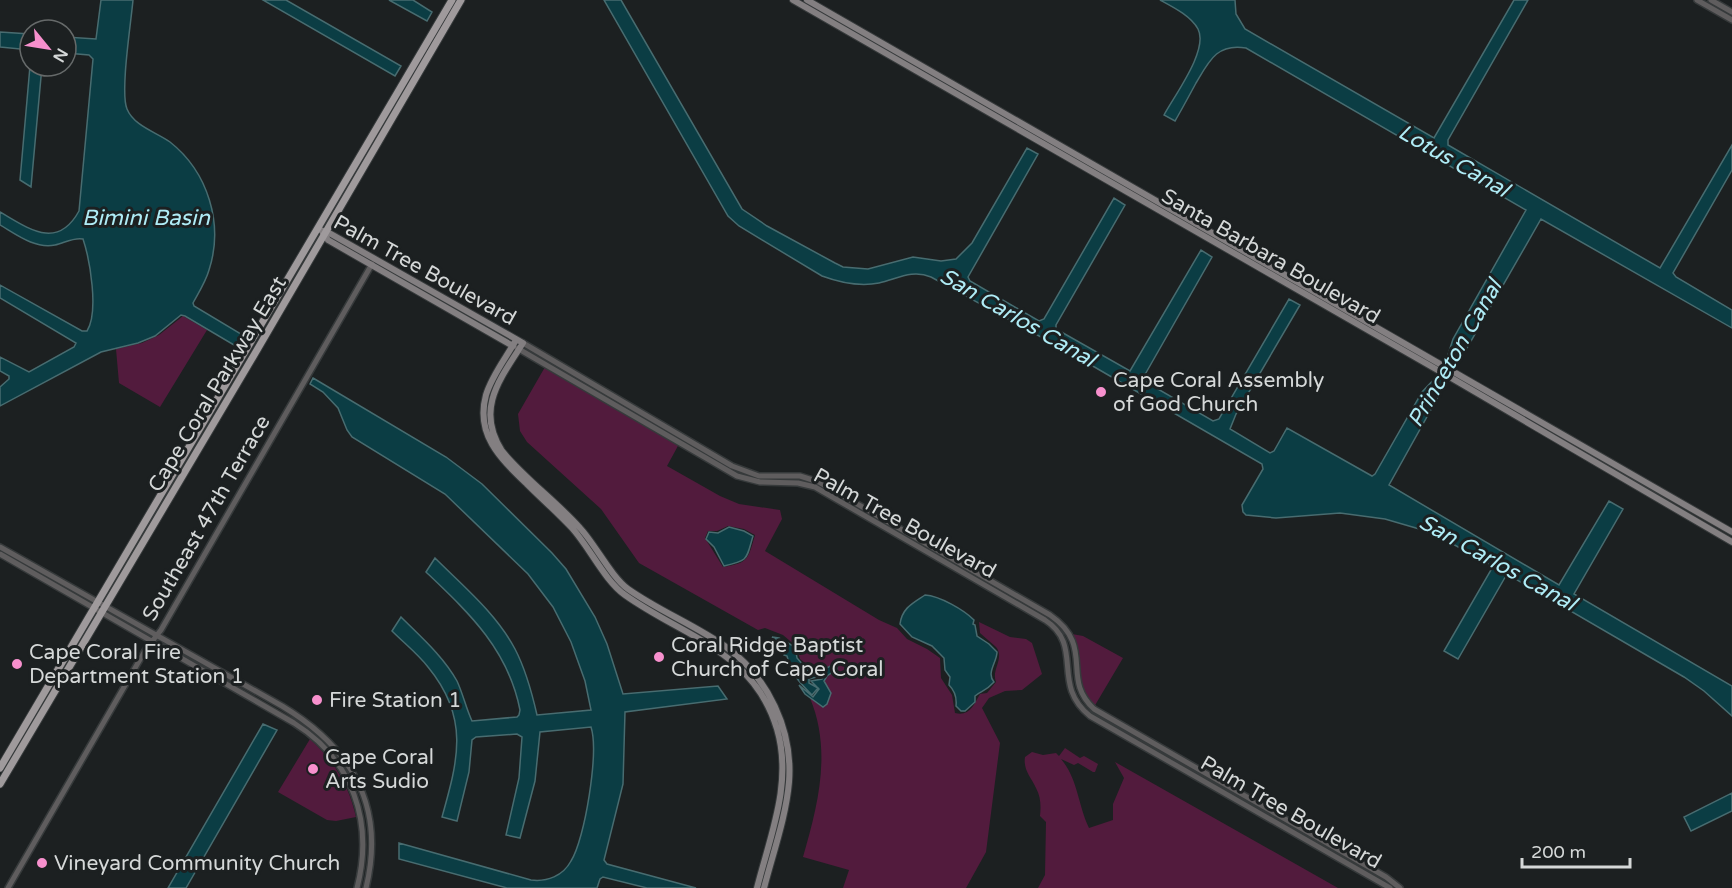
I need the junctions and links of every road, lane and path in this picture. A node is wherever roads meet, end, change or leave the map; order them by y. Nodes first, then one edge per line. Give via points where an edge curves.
1 (452, 0) edge
2 (456, 0) edge
3 (461, 0) edge
4 (793, 0) edge
5 (807, 0) edge
6 (1697, 0) edge
7 (1711, 0) edge
8 (1732, 12) edge
9 (1732, 20) edge
10 (442, 33) junction
11 (423, 49) junction
12 (401, 87) junction
13 (409, 90) junction
14 (388, 127) junction
15 (318, 229) junction
16 (325, 234) junction
17 (370, 256) junction
18 (373, 265) junction
19 (266, 318) junction
20 (518, 344) junction
21 (249, 363) junction
22 (1439, 368) junction
23 (1449, 374) junction
24 (624, 406) junction
25 (1544, 423) junction
26 (665, 426) junction
27 (1540, 430) junction
28 (662, 432) junction
29 (706, 455) junction
30 (828, 490) junction
31 (573, 525) junction
32 (1730, 531) edge
33 (1723, 537) junction
34 (1732, 542) edge
35 (0, 547) edge
36 (0, 554) edge
37 (100, 607) junction
38 (157, 635) junction
39 (152, 641) junction
40 (1067, 667) junction
41 (1077, 667) junction
42 (222, 681) junction
43 (242, 683) junction
44 (1078, 684) junction
45 (1069, 687) junction
46 (45, 700) junction
47 (1094, 709) junction
48 (1090, 716) junction
49 (8, 755) junction
50 (0, 768) edge
51 (0, 775) edge
52 (0, 784) edge
53 (8, 888) edge
54 (357, 888) edge
55 (366, 888) edge
56 (757, 888) edge
57 (764, 888) edge
58 (1390, 888) edge
59 (1400, 888) edge

1 - 11 main road, Cape Coral Parkway East
2 - 10 main road
3 - 10 main road, Cape Coral Parkway East
4 - 22 main road, Santa Barbara Boulevard
5 - 22 main road, Santa Barbara Boulevard via 1306,285
6 - 9 street
7 - 8 street
10 - 13 main road, Cape Coral Parkway East
11 - 12 main road, Cape Coral Parkway East
11 - 13 main road via 425,55
12 - 14 main road via 385,124
12 - 15 main road, Cape Coral Parkway East
13 - 14 main road, Cape Coral Parkway East
14 - 16 main road, Cape Coral Parkway East
15 - 16 main road, Palm Tree Boulevard
15 - 19 main road, Cape Coral Parkway East
16 - 17 main road, Palm Tree Boulevard
16 - 18 main road, Palm Tree Boulevard via 328,240
16 - 21 main road, Cape Coral Parkway East
17 - 18 street
17 - 20 main road, Palm Tree Boulevard
18 - 20 main road, Palm Tree Boulevard
18 - 38 street, Southeast 47th Terrace
19 - 21 main road via 267,325
19 - 37 main road, Cape Coral Parkway East
20 - 24 street, Palm Tree Boulevard
20 - 31 main road via 487,393 485,427 496,454
21 - 37 main road, Cape Coral Parkway East
22 - 23 main road, Santa Barbara Boulevard
23 - 25 main road, Santa Barbara Boulevard
23 - 27 main road, Santa Barbara Boulevard
24 - 26 street, Palm Tree Boulevard
24 - 28 street, Palm Tree Boulevard
25 - 27 main road
25 - 32 main road, Santa Barbara Boulevard
26 - 28 street
26 - 29 street, Palm Tree Boulevard
27 - 33 main road, Santa Barbara Boulevard
28 - 29 street, Palm Tree Boulevard
29 - 30 street, Palm Tree Boulevard via 729,472 768,483 803,483
30 - 40 street, Palm Tree Boulevard via 1050,623 1063,640
30 - 41 street, Palm Tree Boulevard via 1059,622 1074,643
31 - 56 main road via 619,590 729,657 752,680 770,709 780,740 783,777
31 - 57 main road via 623,585 726,647 753,671 772,699 787,744 789,777
32 - 33 main road
33 - 34 main road, Santa Barbara Boulevard
35 - 37 street
36 - 37 street
37 - 38 street
37 - 39 street
37 - 46 main road, Cape Coral Parkway East
37 - 46 main road, Cape Coral Parkway East via 62,663
38 - 39 street, Southeast 47th Terrace
38 - 43 street
39 - 42 street
39 - 53 street, Southeast 47th Terrace
40 - 41 street
40 - 45 street, Palm Tree Boulevard
41 - 44 street, Palm Tree Boulevard
42 - 43 street via 236,686
42 - 54 street via 302,728 341,768 362,822 363,859
43 - 55 street via 311,724 338,750 353,772 371,830
44 - 45 street
44 - 47 street, Palm Tree Boulevard
45 - 48 street, Palm Tree Boulevard via 1076,703
46 - 49 main road, Cape Coral Parkway East
46 - 52 main road, Cape Coral Parkway East
47 - 48 street
47 - 59 street, Palm Tree Boulevard
48 - 58 street, Palm Tree Boulevard
49 - 50 main road, Cape Coral Parkway East
49 - 51 main road

